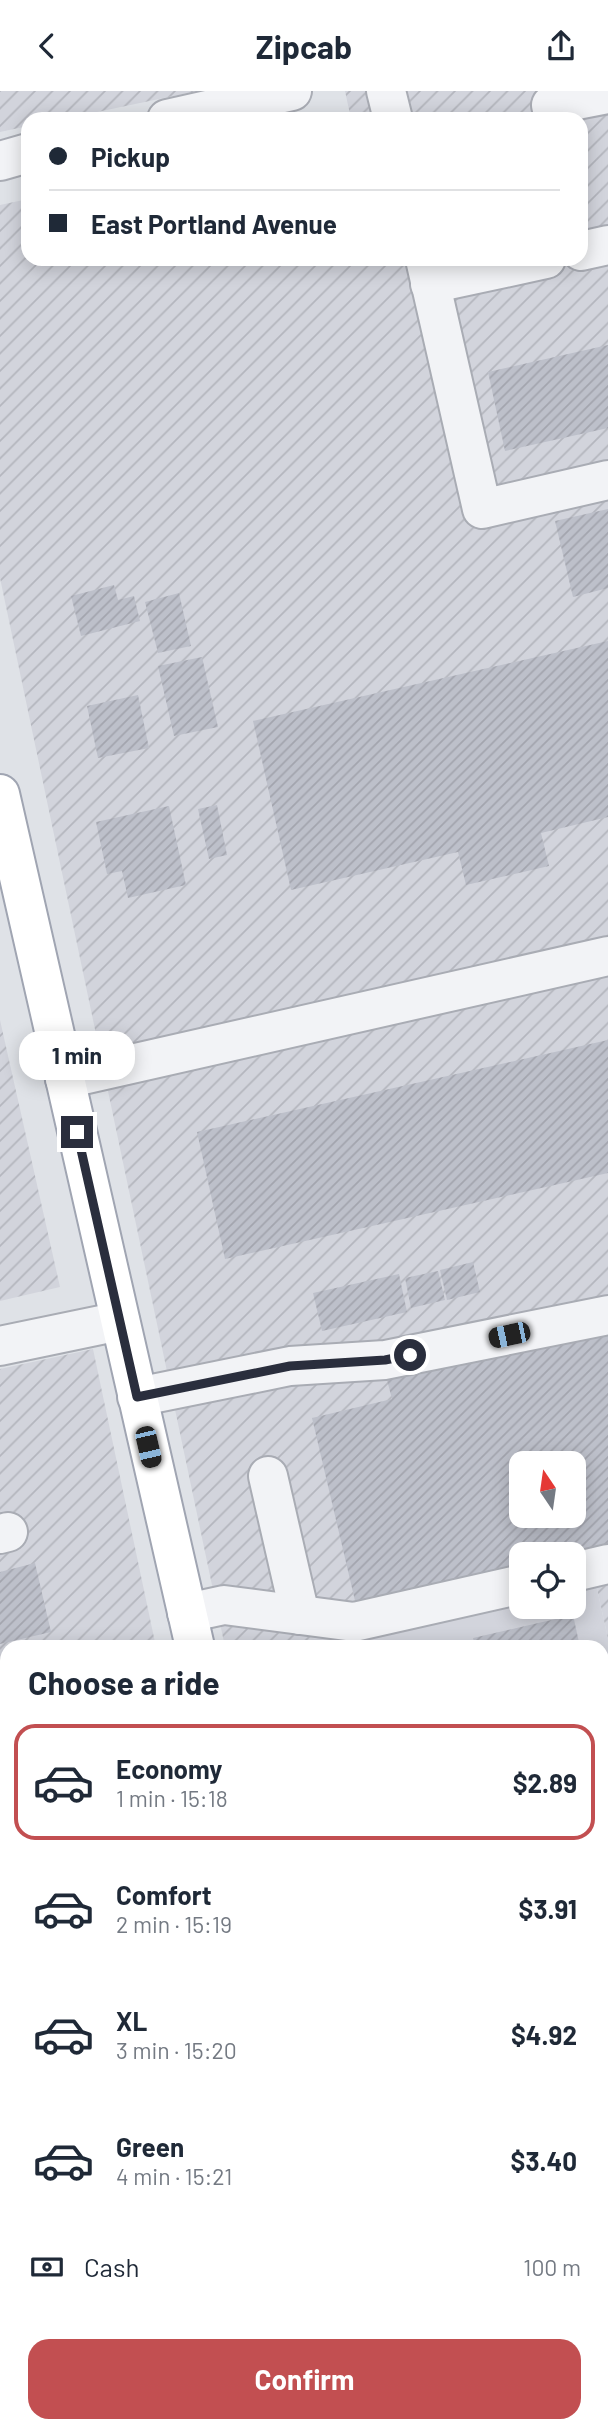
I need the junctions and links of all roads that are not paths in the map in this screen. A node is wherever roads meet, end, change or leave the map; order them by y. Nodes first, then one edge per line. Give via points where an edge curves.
1 (292, 91) edge
2 (386, 91) edge
3 (608, 94) edge
4 (198, 112) edge
5 (391, 112) edge
6 (552, 112) edge
7 (21, 155) edge
8 (0, 161) edge
9 (608, 245) edge
10 (588, 249) edge
11 (482, 266) edge
12 (427, 272) edge
13 (608, 480) edge
14 (0, 795) edge
15 (608, 956) edge
16 (65, 1079) junction
17 (608, 1314) edge
18 (120, 1321) junction
19 (0, 1346) edge
20 (137, 1397) junction
21 (268, 1476) dead end
22 (608, 1564) edge
23 (586, 1569) edge
24 (509, 1587) edge
25 (300, 1615) junction
26 (191, 1630) edge

1 - 4 street
2 - 5 street
3 - 6 street via 551,106
7 - 8 street
9 - 10 street
11 - 12 street
12 - 13 street via 482,509
14 - 16 main road
15 - 16 street
16 - 18 main road
17 - 20 street via 385,1360 290,1366
18 - 19 street
18 - 20 main road
20 - 26 main road
21 - 25 street
22 - 23 street
24 - 25 street via 354,1622
25 - 26 street via 224,1605

